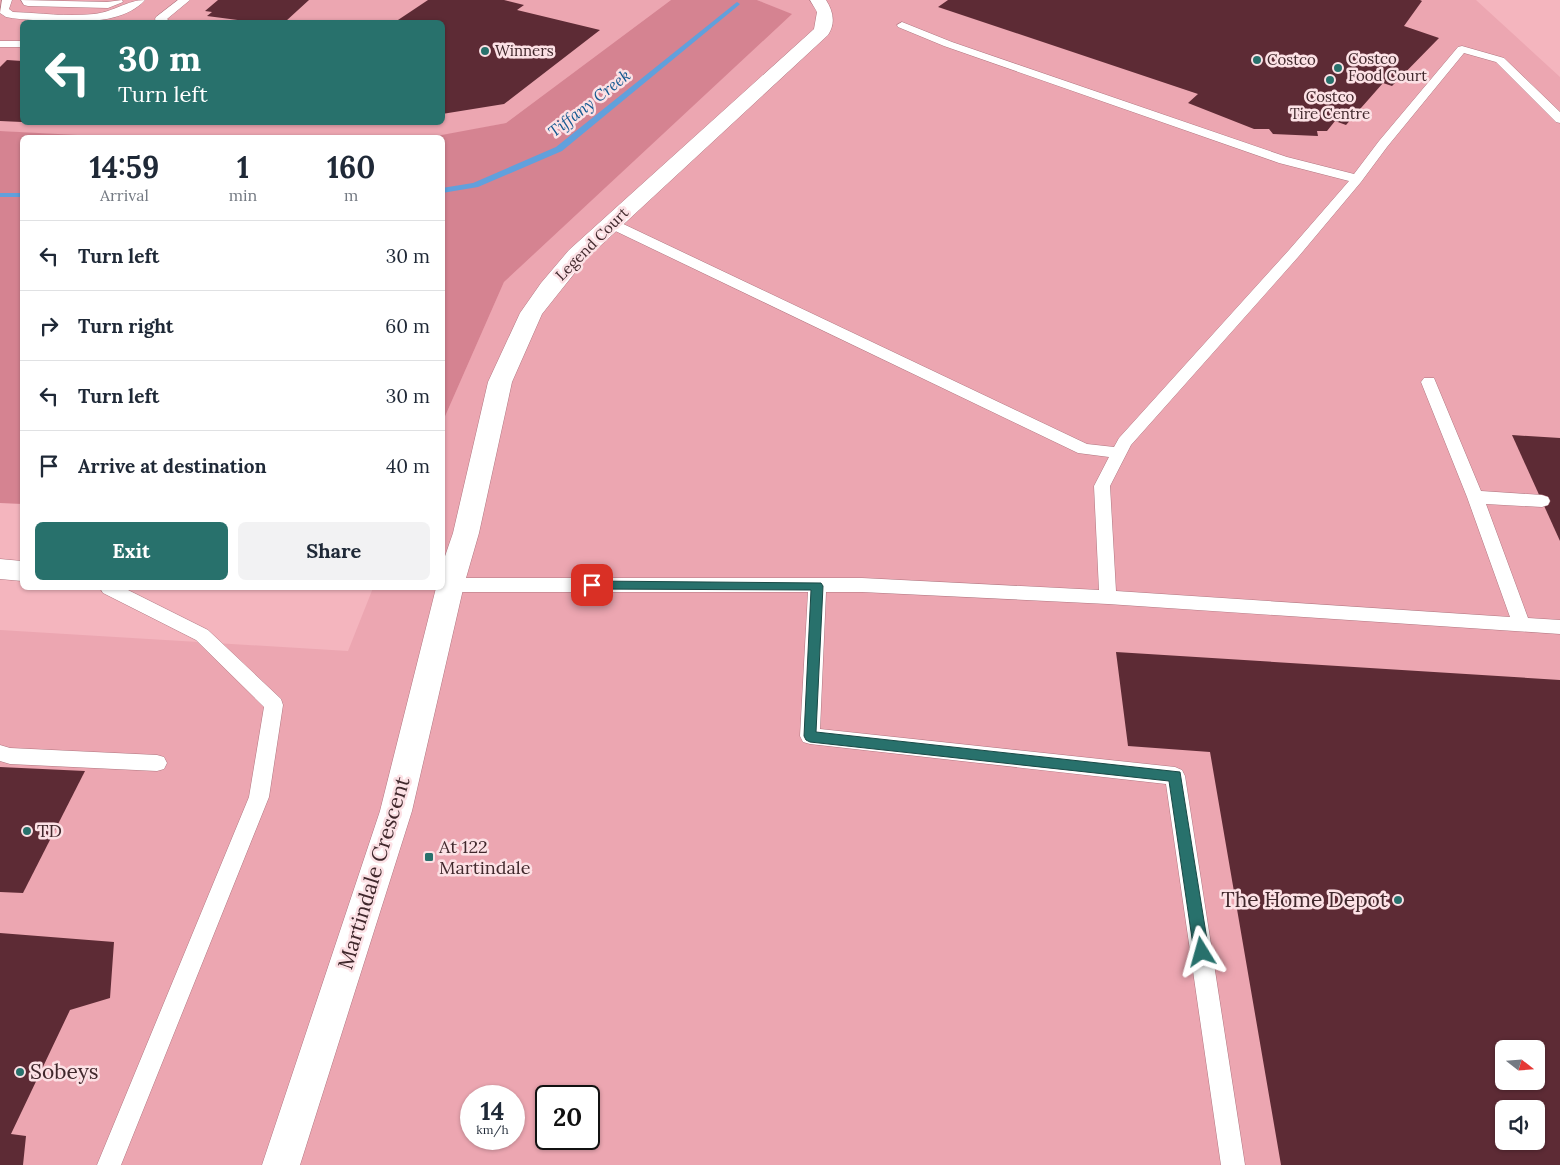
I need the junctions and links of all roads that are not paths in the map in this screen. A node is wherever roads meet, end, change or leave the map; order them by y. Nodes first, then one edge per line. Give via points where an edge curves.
1 (7, 0) edge
2 (26, 0) edge
3 (124, 0) edge
4 (140, 0) edge
5 (185, 0) edge
6 (818, 0) edge
7 (162, 20) edge
8 (902, 25) dead end
9 (0, 44) edge
10 (20, 44) edge
11 (1560, 119) edge
12 (1357, 179) junction
13 (612, 224) junction
14 (1428, 382) dead end
15 (1119, 453) junction
16 (1475, 497) junction
17 (1542, 501) dead end
18 (0, 569) edge
19 (20, 571) edge
20 (446, 585) edge
21 (817, 586) junction
22 (113, 590) edge
23 (445, 590) edge
24 (1108, 597) junction
25 (1522, 625) junction
26 (1560, 627) edge
27 (0, 753) edge
28 (157, 763) dead end
29 (109, 1165) edge
30 (281, 1165) edge
31 (1233, 1165) edge

1 - 4 lane via 3,10 10,15 92,18 116,13
2 - 3 lane via 28,3 108,5
5 - 7 lane
6 - 13 street, Legend Court via 825,12 822,31
8 - 12 lane via 948,44 1283,160
9 - 10 lane
11 - 12 lane via 1500,60 1462,49
12 - 15 lane via 1150,413
13 - 15 lane via 1084,449
13 - 20 street, Legend Court via 578,256 531,313 500,382 466,532
14 - 16 lane
15 - 24 lane via 1102,486
16 - 17 lane
16 - 25 lane
18 - 19 street
20 - 21 lane
21 - 24 lane via 862,585
21 - 31 lane via 810,736 1175,776
22 - 29 lane via 202,635 274,705 259,797
23 - 30 street, Martindale Crescent via 396,811
24 - 25 lane
25 - 26 lane
27 - 28 lane

